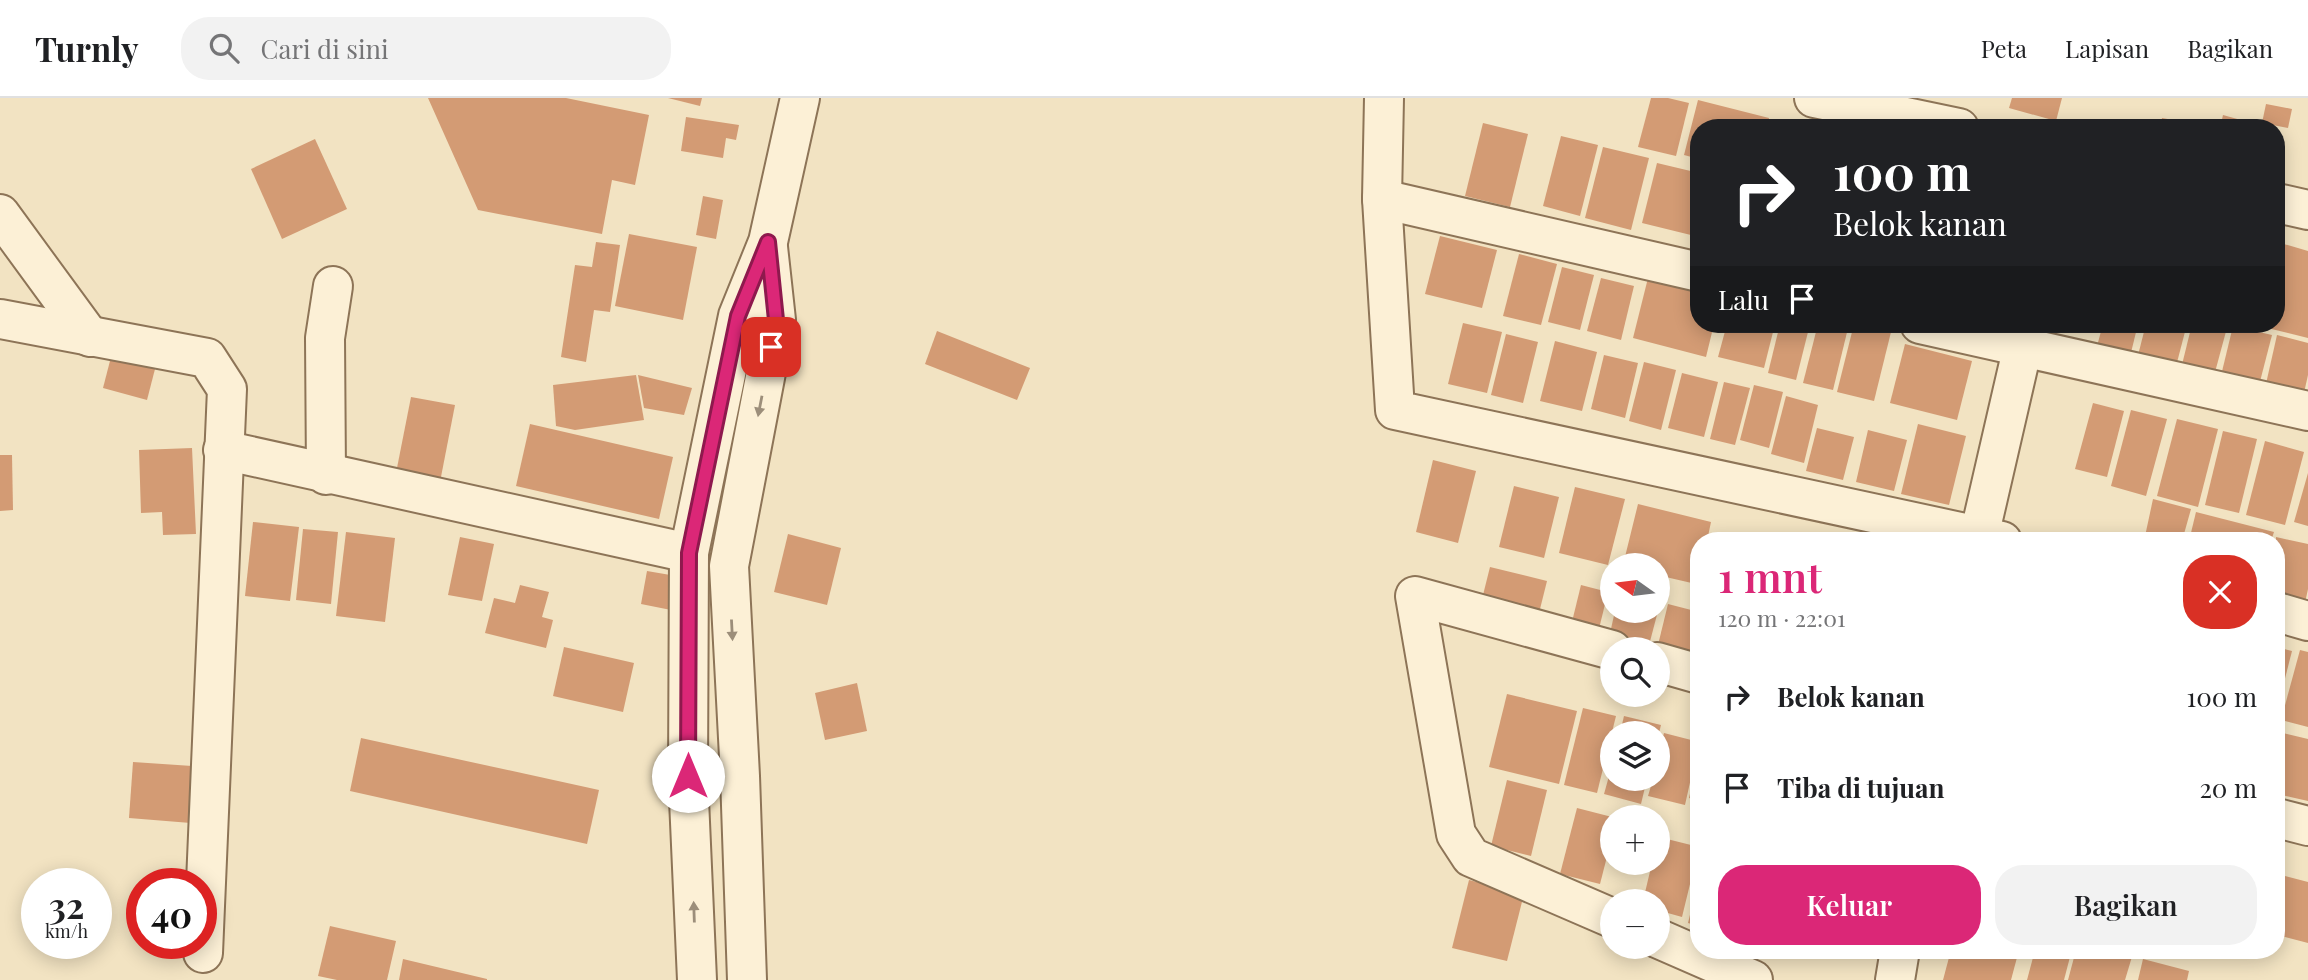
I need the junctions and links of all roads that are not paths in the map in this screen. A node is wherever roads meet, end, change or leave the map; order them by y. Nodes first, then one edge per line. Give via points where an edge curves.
1 (800, 98) edge
2 (1384, 98) edge
3 (1814, 98) edge
4 (1916, 119) edge
5 (1382, 199) junction
6 (2285, 204) edge
7 (2308, 210) edge
8 (0, 214) edge
9 (768, 242) junction
10 (1690, 270) edge
11 (333, 286) dead end
12 (0, 319) edge
13 (1999, 333) edge
14 (2025, 336) edge
15 (90, 337) junction
16 (2308, 411) edge
17 (223, 450) junction
18 (326, 475) junction
19 (1955, 532) edge
20 (1988, 532) edge
21 (689, 553) junction
22 (2285, 614) edge
23 (2308, 621) edge
24 (1600, 647) edge
25 (1670, 666) edge
26 (1690, 671) edge
27 (2285, 820) edge
28 (2308, 825) edge
29 (206, 868) edge
30 (1600, 913) edge
31 (1670, 944) edge
32 (1690, 952) edge
33 (1705, 959) edge
34 (1898, 959) edge
35 (696, 980) edge
36 (747, 980) edge
37 (1753, 980) edge
38 (1895, 980) edge

1 - 9 street
2 - 5 street
3 - 4 street
5 - 10 street
5 - 19 street via 1395,410
6 - 7 street
8 - 15 street
9 - 21 street via 738,316
9 -> 36 street via 776,320 729,566
11 - 18 street via 325,338
12 - 15 street
13 - 14 street
14 - 16 street
14 - 20 street
15 - 17 street via 207,358 227,389
17 - 18 street
17 - 29 street
18 - 21 street
35 -> 21 street via 688,776
22 - 23 street
24 - 30 street via 1415,596 1456,834 1471,857
25 - 26 street
27 - 28 street
31 - 32 street
33 - 37 street
34 - 38 street

